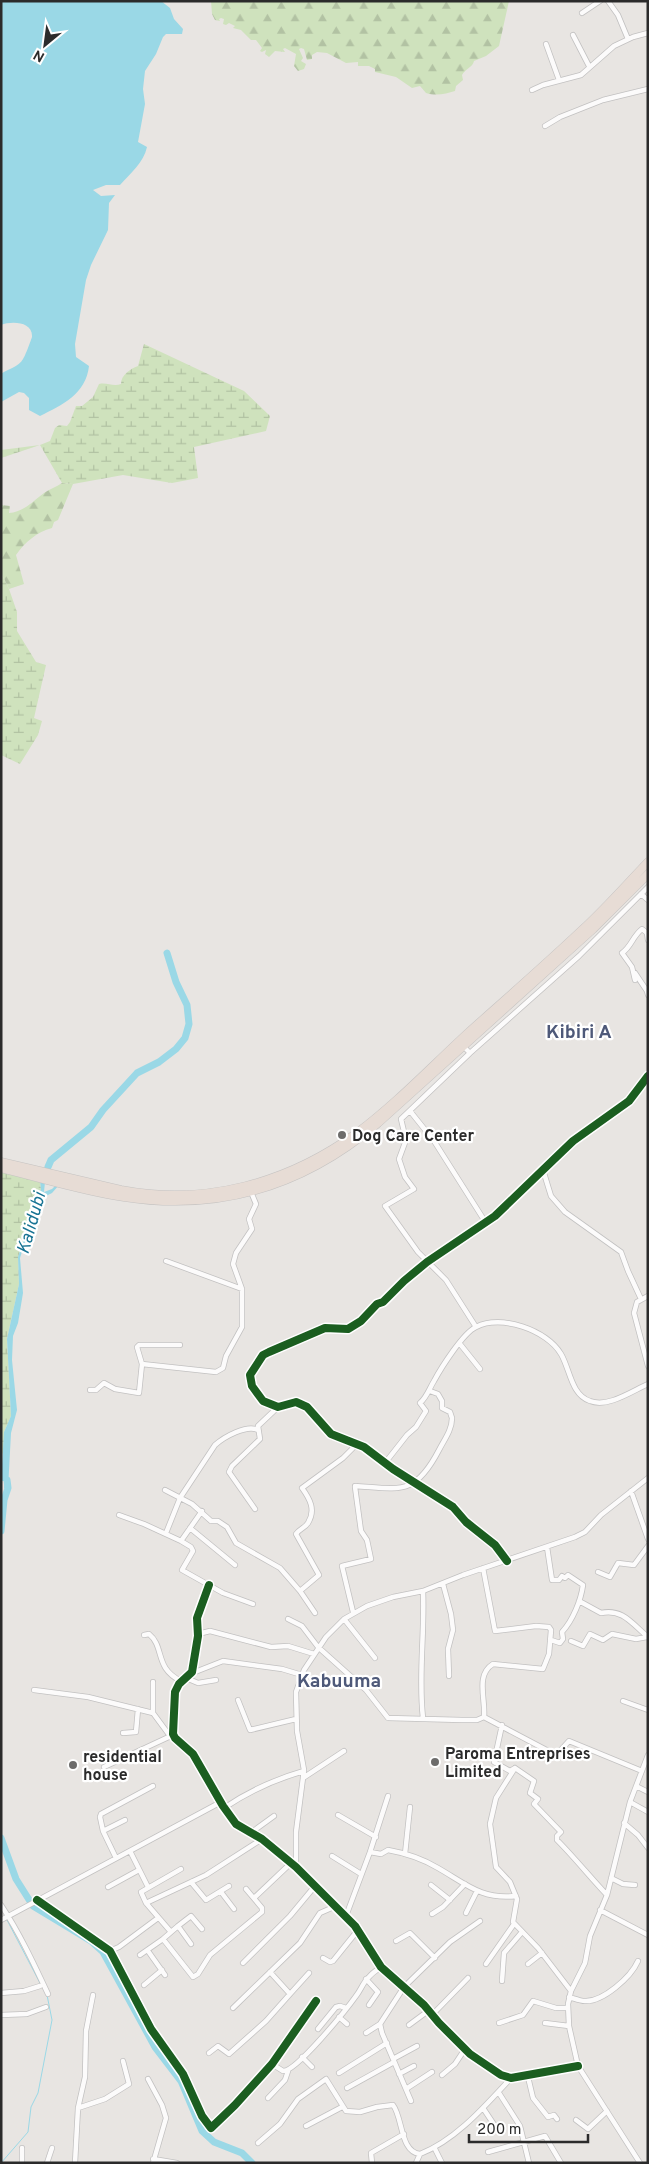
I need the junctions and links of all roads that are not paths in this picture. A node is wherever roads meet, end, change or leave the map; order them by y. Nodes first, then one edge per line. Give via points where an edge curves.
1 (600, 1) edge
2 (608, 1) edge
3 (582, 13) dead end
4 (648, 33) edge
5 (573, 35) dead end
6 (628, 39) junction
7 (546, 44) dead end
8 (589, 66) junction
9 (559, 80) junction
10 (648, 89) edge
11 (532, 90) dead end
12 (545, 126) dead end
13 (648, 862) edge
14 (648, 874) edge
15 (648, 887) edge
16 (641, 894) junction
17 (648, 900) edge
18 (601, 921) junction
19 (607, 927) junction
20 (648, 940) edge
21 (634, 972) junction
22 (635, 980) dead end
23 (648, 995) edge
24 (463, 1046) junction
25 (470, 1053) junction
26 (648, 1076) edge
27 (410, 1111) junction
28 (1, 1162) edge
29 (1, 1168) edge
30 (543, 1170) junction
31 (251, 1192) junction
32 (121, 1193) junction
33 (486, 1222) junction
34 (166, 1261) dead end
35 (427, 1262) junction
36 (242, 1289) junction
37 (648, 1296) edge
38 (641, 1299) junction
39 (476, 1327) junction
40 (460, 1344) junction
41 (180, 1345) dead end
42 (142, 1364) junction
43 (648, 1366) edge
44 (480, 1370) dead end
45 (648, 1384) edge
46 (90, 1390) dead end
47 (430, 1391) junction
48 (278, 1406) junction
49 (258, 1430) junction
50 (357, 1444) junction
51 (385, 1463) junction
52 (648, 1478) edge
53 (416, 1482) junction
54 (165, 1490) dead end
55 (630, 1491) junction
56 (180, 1498) junction
57 (254, 1509) dead end
58 (202, 1511) junction
59 (119, 1515) dead end
60 (190, 1528) junction
61 (166, 1534) junction
62 (648, 1539) edge
63 (181, 1542) junction
64 (648, 1546) edge
65 (547, 1547) junction
66 (507, 1561) junction
67 (236, 1565) dead end
68 (483, 1568) junction
69 (598, 1572) dead end
70 (443, 1584) junction
71 (210, 1585) junction
72 (300, 1591) junction
73 (423, 1591) junction
74 (579, 1601) junction
75 (253, 1604) dead end
76 (353, 1612) junction
77 (315, 1613) dead end
78 (288, 1619) dead end
79 (344, 1619) junction
80 (198, 1634) junction
81 (144, 1635) dead end
82 (647, 1637) edge
83 (551, 1640) junction
84 (571, 1641) dead end
85 (318, 1647) junction
86 (314, 1654) junction
87 (375, 1658) dead end
88 (302, 1675) junction
89 (449, 1676) dead end
90 (186, 1678) junction
91 (216, 1680) dead end
92 (153, 1682) dead end
93 (34, 1690) dead end
94 (238, 1700) dead end
95 (623, 1701) dead end
96 (138, 1709) junction
97 (648, 1710) edge
98 (154, 1713) junction
99 (484, 1717) junction
100 (423, 1718) junction
101 (296, 1719) junction
102 (502, 1725) junction
103 (123, 1733) dead end
104 (172, 1736) junction
105 (344, 1751) dead end
106 (648, 1755) edge
107 (104, 1767) dead end
108 (515, 1768) junction
109 (642, 1770) junction
110 (304, 1771) junction
111 (304, 1778) junction
112 (153, 1786) dead end
113 (636, 1786) junction
114 (648, 1792) edge
115 (388, 1796) dead end
116 (221, 1802) junction
117 (630, 1802) junction
118 (410, 1807) dead end
119 (224, 1808) junction
120 (648, 1812) edge
121 (338, 1815) dead end
122 (274, 1816) dead end
123 (125, 1820) dead end
124 (624, 1823) junction
125 (103, 1831) junction
126 (252, 1832) junction
127 (376, 1837) junction
128 (262, 1839) junction
129 (648, 1848) edge
130 (130, 1851) junction
131 (370, 1852) junction
132 (405, 1854) junction
133 (332, 1856) dead end
134 (116, 1858) junction
135 (291, 1863) junction
136 (296, 1867) junction
137 (181, 1869) dead end
138 (139, 1870) junction
139 (361, 1874) junction
140 (611, 1878) junction
141 (191, 1882) junction
142 (465, 1884) junction
143 (431, 1885) dead end
144 (636, 1885) dead end
145 (148, 1886) junction
146 (229, 1886) dead end
147 (315, 1886) junction
148 (108, 1887) dead end
149 (246, 1889) dead end
150 (221, 1892) junction
151 (477, 1892) junction
152 (607, 1895) junction
153 (516, 1896) junction
154 (254, 1898) junction
155 (450, 1900) junction
156 (35, 1901) junction
157 (146, 1903) junction
158 (1, 1905) edge
159 (336, 1906) junction
160 (234, 1909) dead end
161 (600, 1910) junction
162 (466, 1913) dead end
163 (432, 1914) dead end
164 (9, 1916) junction
165 (346, 1916) junction
166 (158, 1918) junction
167 (2, 1920) edge
168 (480, 1921) dead end
169 (514, 1924) junction
170 (178, 1926) junction
171 (202, 1929) dead end
172 (358, 1930) junction
173 (170, 1932) junction
174 (522, 1932) junction
175 (648, 1935) edge
176 (163, 1939) junction
177 (396, 1941) dead end
178 (191, 1944) dead end
179 (110, 1951) junction
180 (148, 1951) junction
181 (542, 1952) junction
182 (140, 1956) dead end
183 (323, 1958) dead end
184 (436, 1958) junction
185 (638, 1961) dead end
186 (243, 1963) dead end
187 (486, 1964) dead end
188 (528, 1964) dead end
189 (382, 1967) junction
190 (270, 1972) junction
191 (309, 1973) dead end
192 (468, 1978) dead end
193 (366, 1979) junction
194 (502, 1981) dead end
195 (144, 1985) dead end
196 (40, 1986) dead end
197 (404, 1987) junction
198 (571, 1991) junction
199 (1, 1993) edge
200 (48, 1994) dead end
201 (290, 1994) junction
202 (93, 1995) dead end
203 (569, 1997) junction
204 (316, 2001) dead end
205 (369, 2005) dead end
206 (46, 2007) dead end
207 (233, 2008) dead end
208 (346, 2008) junction
209 (568, 2008) junction
210 (430, 2013) junction
211 (1, 2016) edge
212 (339, 2017) junction
213 (499, 2023) dead end
214 (545, 2023) dead end
215 (347, 2024) dead end
216 (380, 2024) junction
217 (409, 2025) dead end
218 (569, 2026) junction
219 (318, 2029) dead end
220 (366, 2033) dead end
221 (387, 2043) junction
222 (417, 2046) dead end
223 (465, 2049) junction
224 (209, 2053) dead end
225 (302, 2057) junction
226 (122, 2061) dead end
227 (393, 2061) junction
228 (272, 2064) junction
229 (414, 2066) dead end
230 (578, 2066) junction
231 (312, 2067) dead end
232 (288, 2071) junction
233 (432, 2072) dead end
234 (339, 2073) dead end
235 (399, 2074) junction
236 (442, 2075) dead end
237 (528, 2077) junction
238 (148, 2078) dead end
239 (511, 2078) junction
240 (347, 2088) dead end
241 (406, 2089) junction
242 (499, 2093) junction
243 (268, 2098) dead end
244 (411, 2101) dead end
245 (342, 2106) junction
246 (78, 2108) junction
247 (483, 2108) junction
248 (608, 2111) junction
249 (557, 2119) dead end
250 (576, 2120) dead end
251 (306, 2126) dead end
252 (495, 2126) dead end
253 (404, 2134) junction
254 (258, 2143) dead end
255 (523, 2143) junction
256 (22, 2148) dead end
257 (52, 2148) dead end
258 (435, 2149) junction
259 (488, 2152) dead end
260 (420, 2154) junction
261 (153, 2161) edge
262 (22, 2163) edge
263 (47, 2163) edge
264 (75, 2163) edge
265 (177, 2163) edge
266 (372, 2163) edge
267 (416, 2163) edge
268 (442, 2163) edge
269 (529, 2163) edge
270 (561, 2163) edge
271 (640, 2163) edge

1 - 3 street
2 - 6 street
4 - 6 street
5 - 8 street
6 - 8 street
7 - 9 street
8 - 9 street via 579,75
9 - 11 street
10 - 12 street via 603,100
13 - 32 highway via 512,995 374,1120 332,1150 282,1175 222,1192 180,1196
14 - 18 highway
15 - 16 street
16 - 17 street
16 - 19 street
18 - 19 street
18 - 24 highway
19 - 25 street
20 - 21 street via 642,929 622,953
21 - 22 street
21 - 23 street
24 - 25 street
24 - 31 highway via 347,1147 304,1173
25 - 27 street
26 - 30 street via 629,1101 580,1135
27 - 33 street via 445,1157
27 - 35 street via 402,1119 406,1140 399,1159 405,1177 414,1189 385,1206
28 - 32 highway
29 - 32 highway
30 - 33 street
30 - 38 street via 551,1196 565,1212 622,1252
31 - 32 highway via 176,1202
31 - 36 street via 256,1204 249,1219 252,1229 233,1264
33 - 35 street
34 - 36 street
35 - 39 street via 446,1280
35 - 48 street via 348,1329 318,1330 264,1355 250,1375 252,1386 263,1401
36 - 42 street via 242,1327 222,1368 216,1372
37 - 38 street
38 - 43 street via 634,1308 634,1319
39 - 40 street
39 - 45 street via 510,1323 530,1328 544,1337 562,1354 576,1390 590,1401 606,1402
40 - 44 street
40 - 47 street
41 - 42 street via 139,1345
42 - 46 street via 138,1393 104,1383 96,1390
47 - 51 street via 420,1404 426,1411 418,1424
47 - 53 street via 438,1394 442,1408 451,1415 452,1422 429,1468
48 - 49 street via 258,1426
48 - 50 street via 296,1402 308,1407 331,1434
49 - 56 street via 250,1428 215,1445
49 - 57 street via 260,1439 229,1472
50 - 51 street
50 - 72 street via 302,1488 312,1508 308,1523 296,1534 319,1575
51 - 53 street
52 - 55 street
53 - 66 street via 458,1510 466,1522 495,1545
53 - 76 street via 393,1490 355,1486 361,1531 372,1559 342,1566
54 - 56 street
55 - 62 street
55 - 65 street via 584,1532
56 - 58 street
56 - 61 street
58 - 60 street
58 - 72 street via 211,1521 227,1527 236,1543 280,1568
59 - 61 street
60 - 63 street
60 - 67 street
61 - 63 street
63 - 71 street via 193,1551 182,1570
64 - 69 street via 634,1565 618,1563 610,1577
65 - 66 street
65 - 74 street via 552,1580 568,1575 581,1582
66 - 68 street
68 - 70 street
68 - 83 street via 495,1631 548,1627
70 - 73 street
70 - 89 street via 453,1630 448,1649
71 - 75 street
71 - 80 street via 197,1618
72 - 77 street
73 - 76 street via 383,1600
73 - 100 street via 420,1696
74 - 82 street via 601,1613 617,1612
74 - 83 street via 562,1632 564,1639 560,1643
76 - 79 street
78 - 85 street via 302,1626
79 - 85 street
79 - 87 street
80 - 86 street via 210,1631 270,1647 288,1646
80 - 90 street via 193,1667
81 - 90 street via 152,1637 163,1666 172,1676
82 - 84 street via 636,1639 612,1634 603,1640 590,1634 583,1646
83 - 99 street via 543,1669 493,1664 489,1667 483,1677
85 - 86 street
85 - 100 street via 366,1690 386,1717
86 - 88 street
88 - 90 street via 223,1661
88 - 101 street via 296,1692
90 - 91 street via 198,1683
90 - 104 street via 174,1692
92 - 98 street
93 - 96 street via 88,1697
94 - 101 street via 250,1730
95 - 97 street
96 - 98 street
96 - 103 street via 136,1732
98 - 104 street
99 - 100 street via 477,1720
99 - 102 street
101 - 110 street
102 - 108 street via 494,1762 510,1771
102 - 109 street via 554,1754 569,1741
104 - 107 street
104 - 116 street via 193,1754
105 - 111 street
106 - 109 street
108 - 152 street via 534,1781 530,1793 538,1798 534,1804 561,1832 557,1840
108 - 153 street via 496,1798 490,1824 496,1867 510,1882
109 - 113 street
110 - 111 street
110 - 119 street via 271,1783
111 - 136 street via 296,1832
112 - 125 street via 101,1814
113 - 114 street
113 - 117 street
115 - 127 street
116 - 119 street
116 - 130 street
117 - 120 street
117 - 124 street
118 - 132 street
119 - 126 street via 236,1824
121 - 127 street
122 - 126 street
123 - 125 street
124 - 129 street
124 - 140 street
125 - 134 street
126 - 128 street
127 - 131 street
128 - 135 street
128 - 141 street
130 - 134 street
130 - 138 street
131 - 132 street via 381,1854 388,1850
131 - 139 street
132 - 142 street via 437,1867
133 - 139 street
134 - 156 street
135 - 136 street
135 - 154 street
136 - 147 street
137 - 145 street
138 - 145 street
138 - 148 street
139 - 165 street
140 - 144 street via 623,1884
140 - 152 street
141 - 150 street via 206,1900
141 - 157 street
142 - 151 street
142 - 155 street
143 - 155 street
145 - 157 street via 141,1892
146 - 150 street
147 - 159 street
147 - 186 street
149 - 154 street
150 - 160 street
151 - 153 street
151 - 162 street
152 - 161 street
153 - 169 street
154 - 176 street via 264,1910 210,1955 195,1977 189,1974
155 - 163 street
156 - 164 street
156 - 179 street
157 - 166 street
158 - 164 street
159 - 165 street
159 - 190 street via 320,1913 300,1943
161 - 175 street
161 - 198 street via 590,1936 585,1963
164 - 167 street
164 - 200 street
165 - 172 street
166 - 173 street
166 - 179 street
168 - 184 street via 450,1942
169 - 174 street
169 - 187 street
170 - 171 street via 191,1916
170 - 173 street
170 - 178 street
172 - 183 street via 333,1961
172 - 189 street
173 - 176 street
174 - 181 street
174 - 194 street via 504,1953
176 - 180 street
177 - 184 street via 410,1933
179 - 228 street via 151,2029 190,2088 208,2127 213,2127
180 - 182 street
180 - 195 street via 163,1973
181 - 188 street
181 - 198 street
184 - 197 street
185 - 203 street via 631,1973 607,1994 585,2001
189 - 193 street
189 - 197 street
190 - 201 street
190 - 207 street
191 - 201 street
192 - 210 street
193 - 205 street via 378,1992
193 - 208 street
196 - 199 street
197 - 210 street
197 - 216 street
198 - 203 street
201 - 224 street via 229,2054 218,2046
202 - 246 street via 86,2031 85,2077
203 - 209 street
204 - 228 street
206 - 211 street via 27,2014
208 - 212 street
208 - 219 street via 336,2007
209 - 213 street via 534,2001 523,2015
209 - 218 street
210 - 217 street
210 - 223 street
212 - 215 street
212 - 225 street
214 - 218 street
216 - 220 street
216 - 221 street
218 - 230 street
221 - 227 street
221 - 234 street
222 - 227 street
223 - 236 street
223 - 239 street via 501,2076
225 - 231 street
225 - 232 street
226 - 246 street via 129,2084 104,2099
227 - 235 street
227 - 240 street
228 - 232 street
229 - 235 street
230 - 237 street
230 - 248 street
232 - 243 street
233 - 241 street
235 - 241 street
237 - 239 street
237 - 249 street via 535,2101 548,2117 554,2115
238 - 261 street via 166,2118
239 - 242 street
241 - 244 street
242 - 247 street
242 - 255 street via 518,2123
245 - 251 street
245 - 253 street via 346,2112 360,2112 390,2104 397,2112
245 - 254 street via 326,2079 298,2099 280,2124
246 - 264 street
247 - 252 street
247 - 258 street
248 - 250 street via 588,2129
248 - 271 street
253 - 260 street via 411,2151
253 - 266 street via 372,2152
255 - 259 street
255 - 269 street
255 - 270 street via 546,2136
256 - 262 street
257 - 263 street
258 - 260 street
258 - 268 street
260 - 267 street
261 - 265 street

